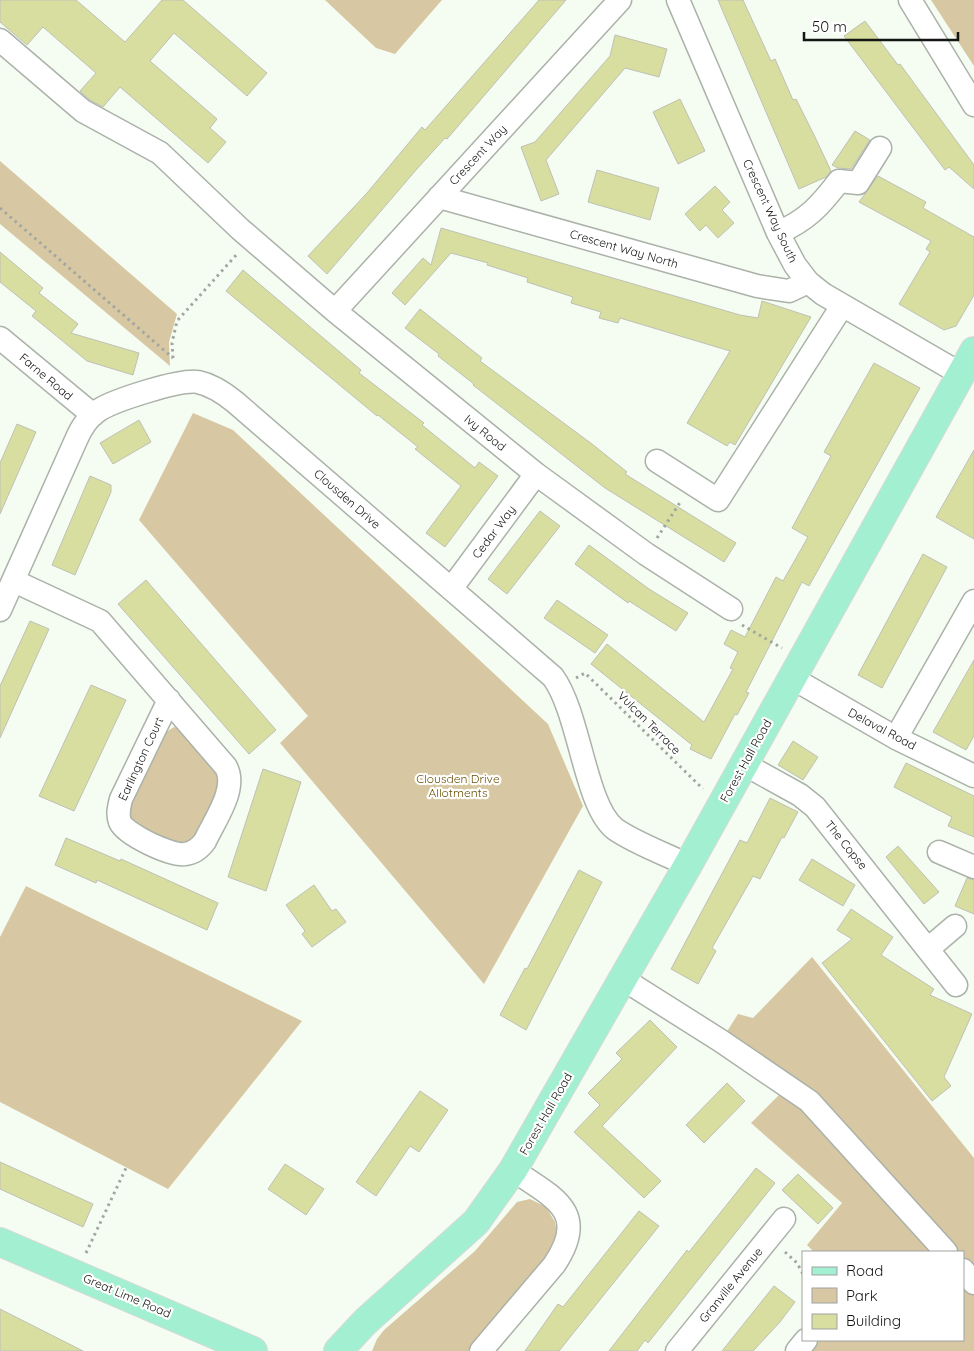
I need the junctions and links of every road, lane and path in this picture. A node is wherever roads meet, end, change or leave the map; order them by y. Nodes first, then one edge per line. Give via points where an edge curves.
1 (620, 0) edge
2 (678, 0) edge
3 (910, 0) edge
4 (0, 40) edge
5 (974, 105) edge
6 (880, 148) dead end
7 (439, 197) junction
8 (0, 208) edge
9 (778, 233) junction
10 (252, 238) junction
11 (808, 282) junction
12 (842, 306) junction
13 (336, 311) junction
14 (0, 338) edge
15 (172, 358) junction
16 (968, 362) edge
17 (177, 383) junction
18 (92, 415) junction
19 (657, 462) dead end
20 (536, 474) junction
21 (692, 484) junction
22 (646, 554) junction
23 (14, 581) junction
24 (451, 589) junction
25 (974, 601) edge
26 (0, 610) edge
27 (731, 610) joint
28 (797, 669) junction
29 (560, 686) junction
30 (169, 700) junction
31 (896, 738) junction
32 (744, 764) junction
33 (974, 776) edge
34 (720, 806) junction
35 (939, 852) dead end
36 (688, 865) junction
37 (974, 867) edge
38 (955, 926) dead end
39 (928, 949) junction
40 (623, 979) junction
41 (956, 984) dead end
42 (126, 1168) dead end
43 (513, 1170) junction
44 (784, 1220) dead end
45 (769, 1238) junction
46 (0, 1242) edge
47 (945, 1251) edge
48 (964, 1271) edge
49 (802, 1272) edge
50 (76, 1274) junction
51 (974, 1283) edge
52 (194, 1323) junction
53 (805, 1341) edge
54 (349, 1344) edge
55 (249, 1350) edge
56 (209, 1351) edge
57 (481, 1351) edge
58 (677, 1351) edge
59 (797, 1351) edge

1 - 7 street, Crescent Way
2 - 9 street, Crescent Way South
3 - 5 street
4 - 10 street, Ivy Road via 83,112 160,153
6 - 9 street via 858,183 839,181 819,208
7 - 11 street, Crescent Way North via 757,286 789,291
7 - 13 street, Crescent Way
8 - 15 path
9 - 11 street, Crescent Way South
10 - 13 street, Ivy Road
10 - 15 path via 177,321
11 - 12 street, Crescent Way South
12 - 16 street, Crescent Way South
12 - 21 street via 718,500
13 - 20 street, Ivy Road
14 - 18 street, Farne Road
15 - 17 path
16 - 28 main road, Forest Hall Road
17 - 18 street, Clousden Drive via 111,404
17 - 24 street, Clousden Drive via 211,386 235,402
18 - 23 street, Clousden Drive via 78,435
19 - 21 street
20 - 22 street, Ivy Road
20 - 24 street, Cedar Way
21 - 22 path
22 - 27 street, Ivy Road
23 - 26 street, Clousden Drive
23 - 30 street, Earlington Court via 100,621
24 - 29 street, Clousden Drive via 544,668
25 - 31 street
27 - 28 path via 741,625
28 - 31 street, Delaval Road
28 - 32 main road, Forest Hall Road
29 - 34 path, Vulcan Terrace via 585,673
29 - 36 street, Clousden Drive via 603,815 616,829
30 - 30 street, Earlington Court via 226,767 230,780 205,842 186,854 170,852 133,835 122,826 118,814 121,799
31 - 33 street, Delaval Road
32 - 34 main road, Forest Hall Road
32 - 39 street, The Copse via 815,807
34 - 36 main road, Forest Hall Road
35 - 37 street
36 - 40 main road, Forest Hall Road
38 - 39 street
39 - 41 street, The Copse
40 - 43 main road, Forest Hall Road
40 - 47 street via 809,1101
42 - 50 path
43 - 54 main road, Forest Hall Road via 476,1222
43 - 57 street, Forest Hall Road via 564,1208 569,1217 569,1235 554,1266
44 - 45 street, Granville Avenue
45 - 49 path via 797,1263
45 - 58 street, Granville Avenue
46 - 50 main road, Great Lime Road
48 - 51 street
50 - 52 main road, Great Lime Road
52 - 55 main road, Great Lime Road
52 - 56 main road
53 - 59 street

